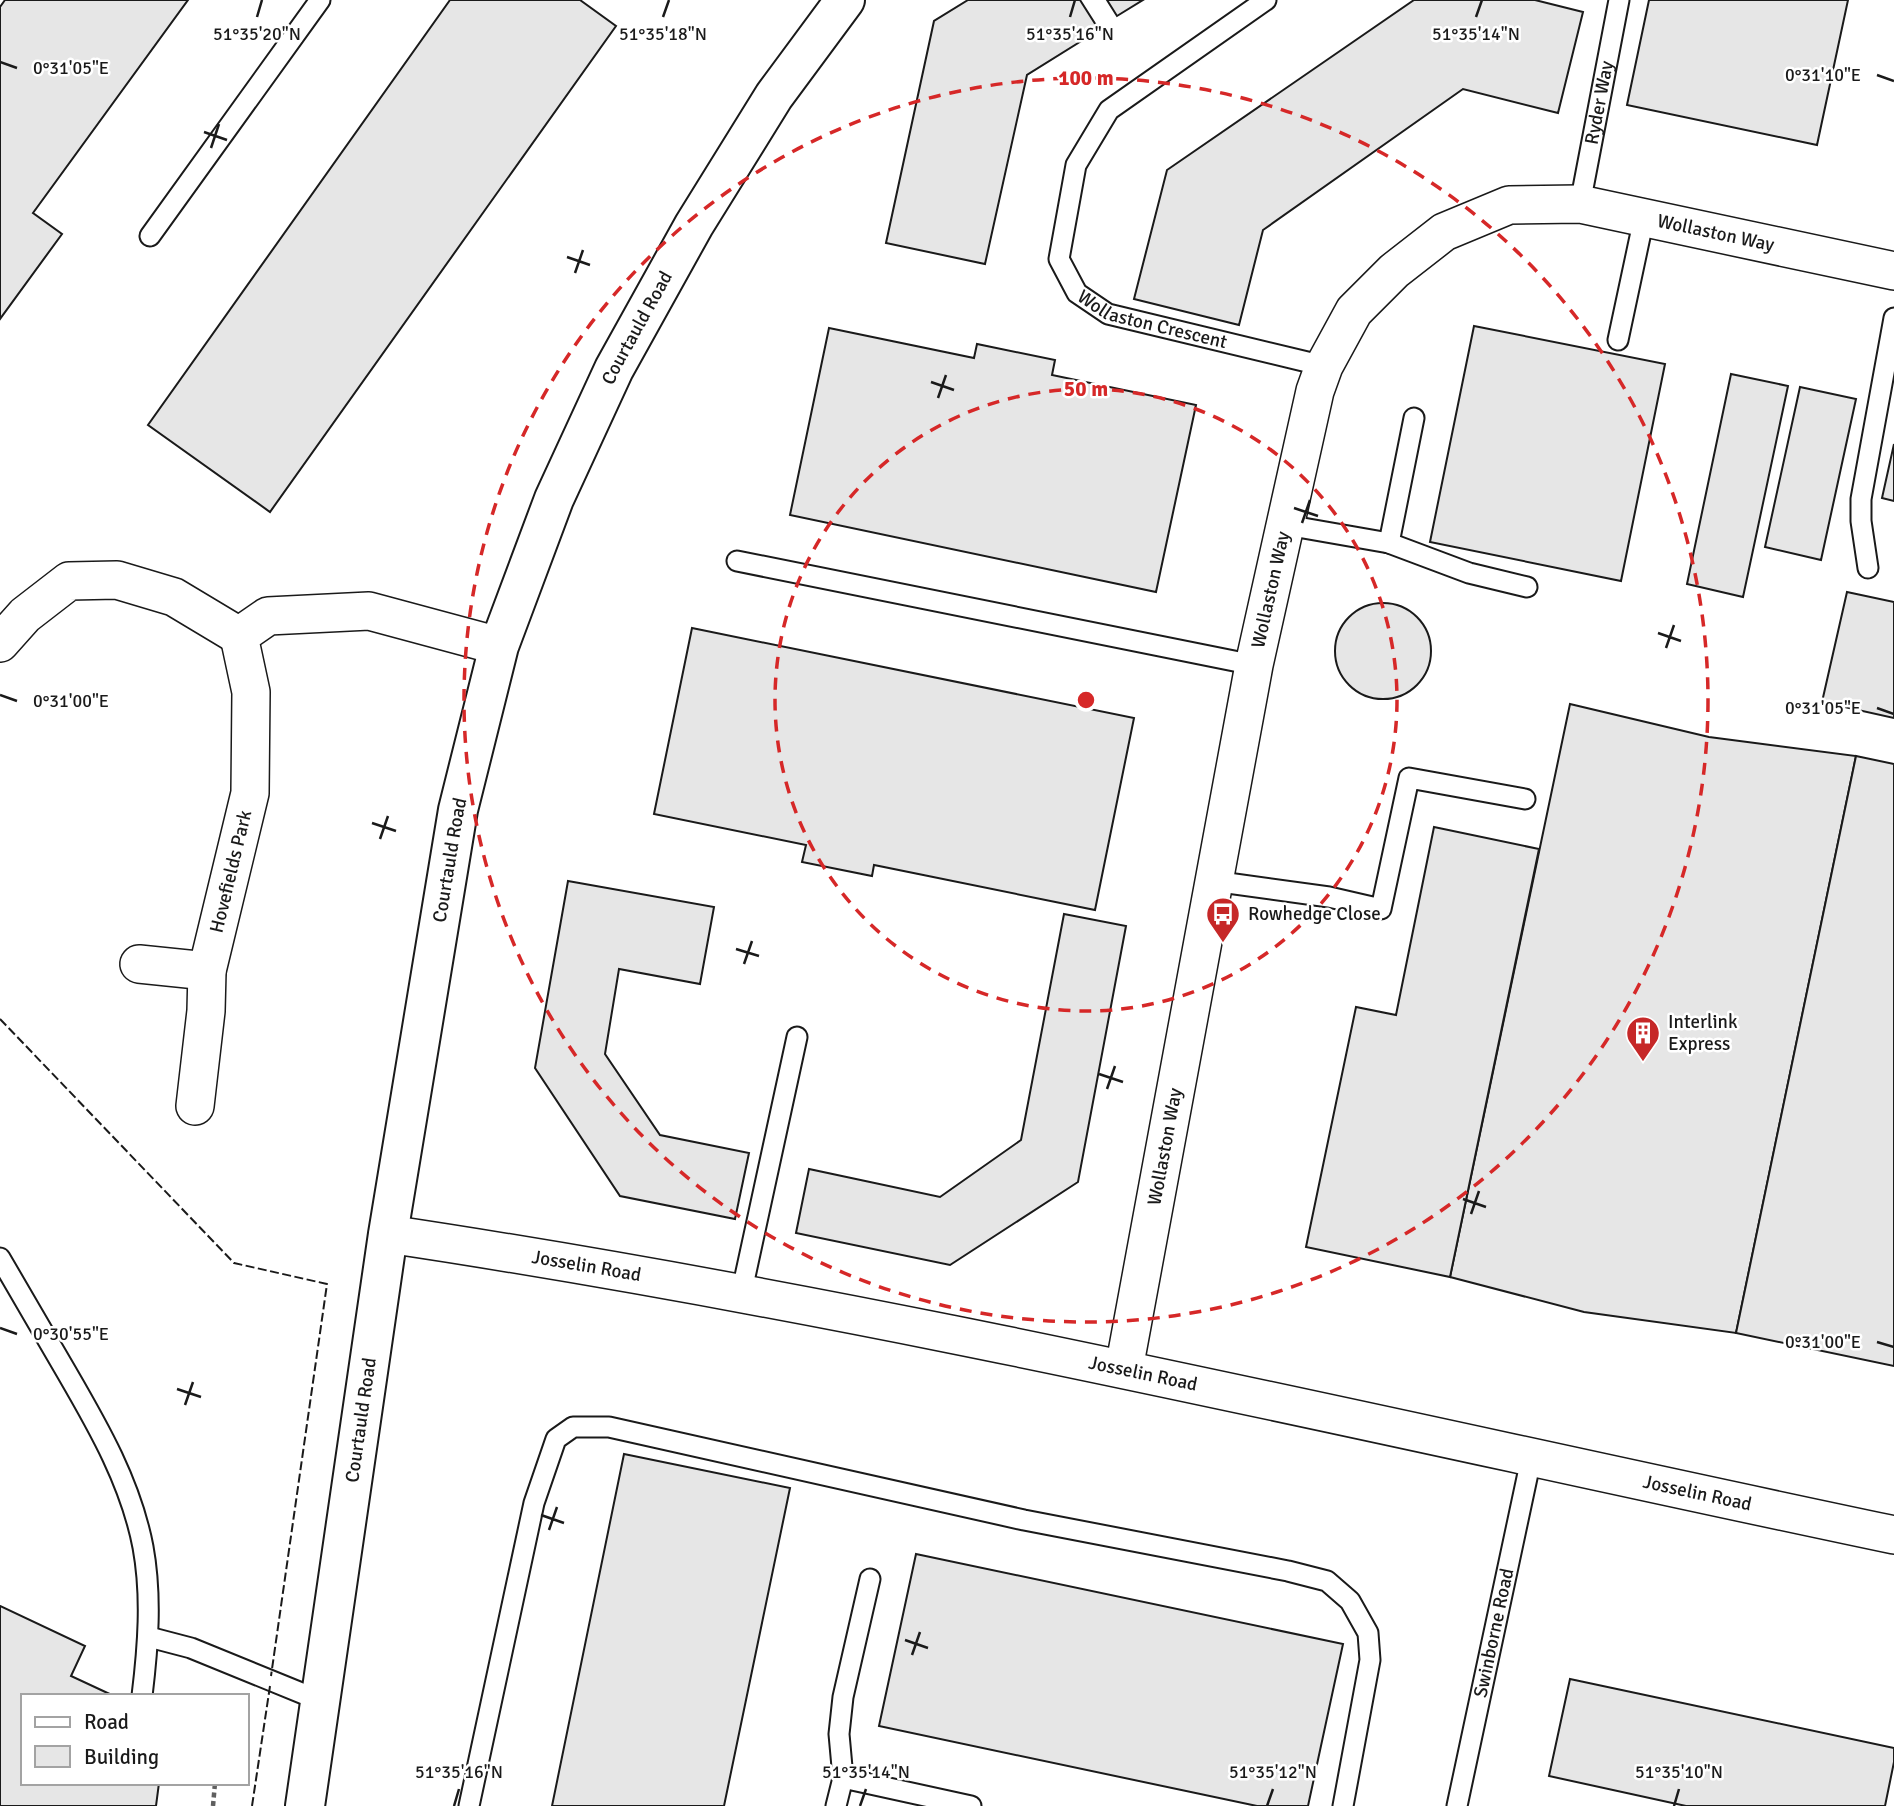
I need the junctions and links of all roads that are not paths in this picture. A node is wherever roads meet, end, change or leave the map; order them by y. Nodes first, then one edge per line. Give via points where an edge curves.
1 (320, 0) edge
2 (845, 0) edge
3 (1266, 0) edge
4 (1619, 0) edge
5 (1580, 204) junction
6 (1644, 218) junction
7 (150, 236) dead end
8 (1894, 271) edge
9 (1894, 318) edge
10 (1618, 340) dead end
11 (1324, 366) junction
12 (1414, 418) dead end
13 (1286, 525) junction
14 (1389, 544) junction
15 (737, 561) dead end
16 (1868, 568) dead end
17 (1527, 587) dead end
18 (239, 636) junction
19 (0, 643) edge
20 (499, 646) junction
21 (1254, 665) junction
22 (1525, 799) dead end
23 (1213, 881) junction
24 (139, 964) dead end
25 (207, 971) junction
26 (797, 1037) dead end
27 (195, 1106) dead end
28 (388, 1234) junction
29 (0, 1258) edge
30 (741, 1295) junction
31 (1124, 1369) junction
32 (1531, 1459) junction
33 (1894, 1535) edge
34 (870, 1579) dead end
35 (149, 1637) junction
36 (142, 1694) edge
37 (321, 1702) junction
38 (843, 1778) junction
39 (305, 1806) edge
40 (469, 1806) edge
41 (836, 1806) edge
42 (971, 1806) edge
43 (1343, 1806) edge
44 (1457, 1806) edge

1 - 7 lane
2 - 20 street, Courtauld Road via 774,96 694,225 614,369 554,499
3 - 11 lane, Wollaston Crescent via 1109,110 1076,165 1059,259 1077,293 1108,314
4 - 5 lane, Ryder Way
5 - 6 street, Wollaston Way
5 - 11 street, Wollaston Way via 1509,205 1444,232 1394,271 1354,311
6 - 8 street, Wollaston Way
6 - 10 lane
9 - 16 lane via 1861,499
11 - 13 street, Wollaston Way
12 - 14 lane
13 - 14 lane
13 - 21 street, Wollaston Way
14 - 17 lane via 1469,573
15 - 21 lane
18 - 19 street via 174,597 117,580 69,580 25,615
18 - 20 street via 268,616 369,611
18 - 25 street, Hovefields Park via 251,692 250,793
20 - 28 street, Courtauld Road via 458,810
21 - 23 street, Wollaston Way
22 - 23 lane via 1409,778 1381,909
23 - 31 street, Wollaston Way
24 - 25 street
25 - 27 street, Hovefields Park
26 - 30 lane
28 - 30 street, Josselin Road
28 - 37 street, Courtauld Road
29 - 35 lane via 108,1445 130,1497 143,1548
30 - 31 street, Josselin Road
31 - 32 street, Josselin Road
32 - 33 street, Josselin Road
32 - 44 lane, Swinborne Road
34 - 38 lane via 843,1697 839,1734
35 - 36 lane
35 - 37 lane via 191,1648
37 - 39 street, Courtauld Road
38 - 41 lane
38 - 42 lane
40 - 43 lane via 534,1503 556,1439 573,1427 594,1426 1327,1581 1350,1601 1368,1633 1370,1660

